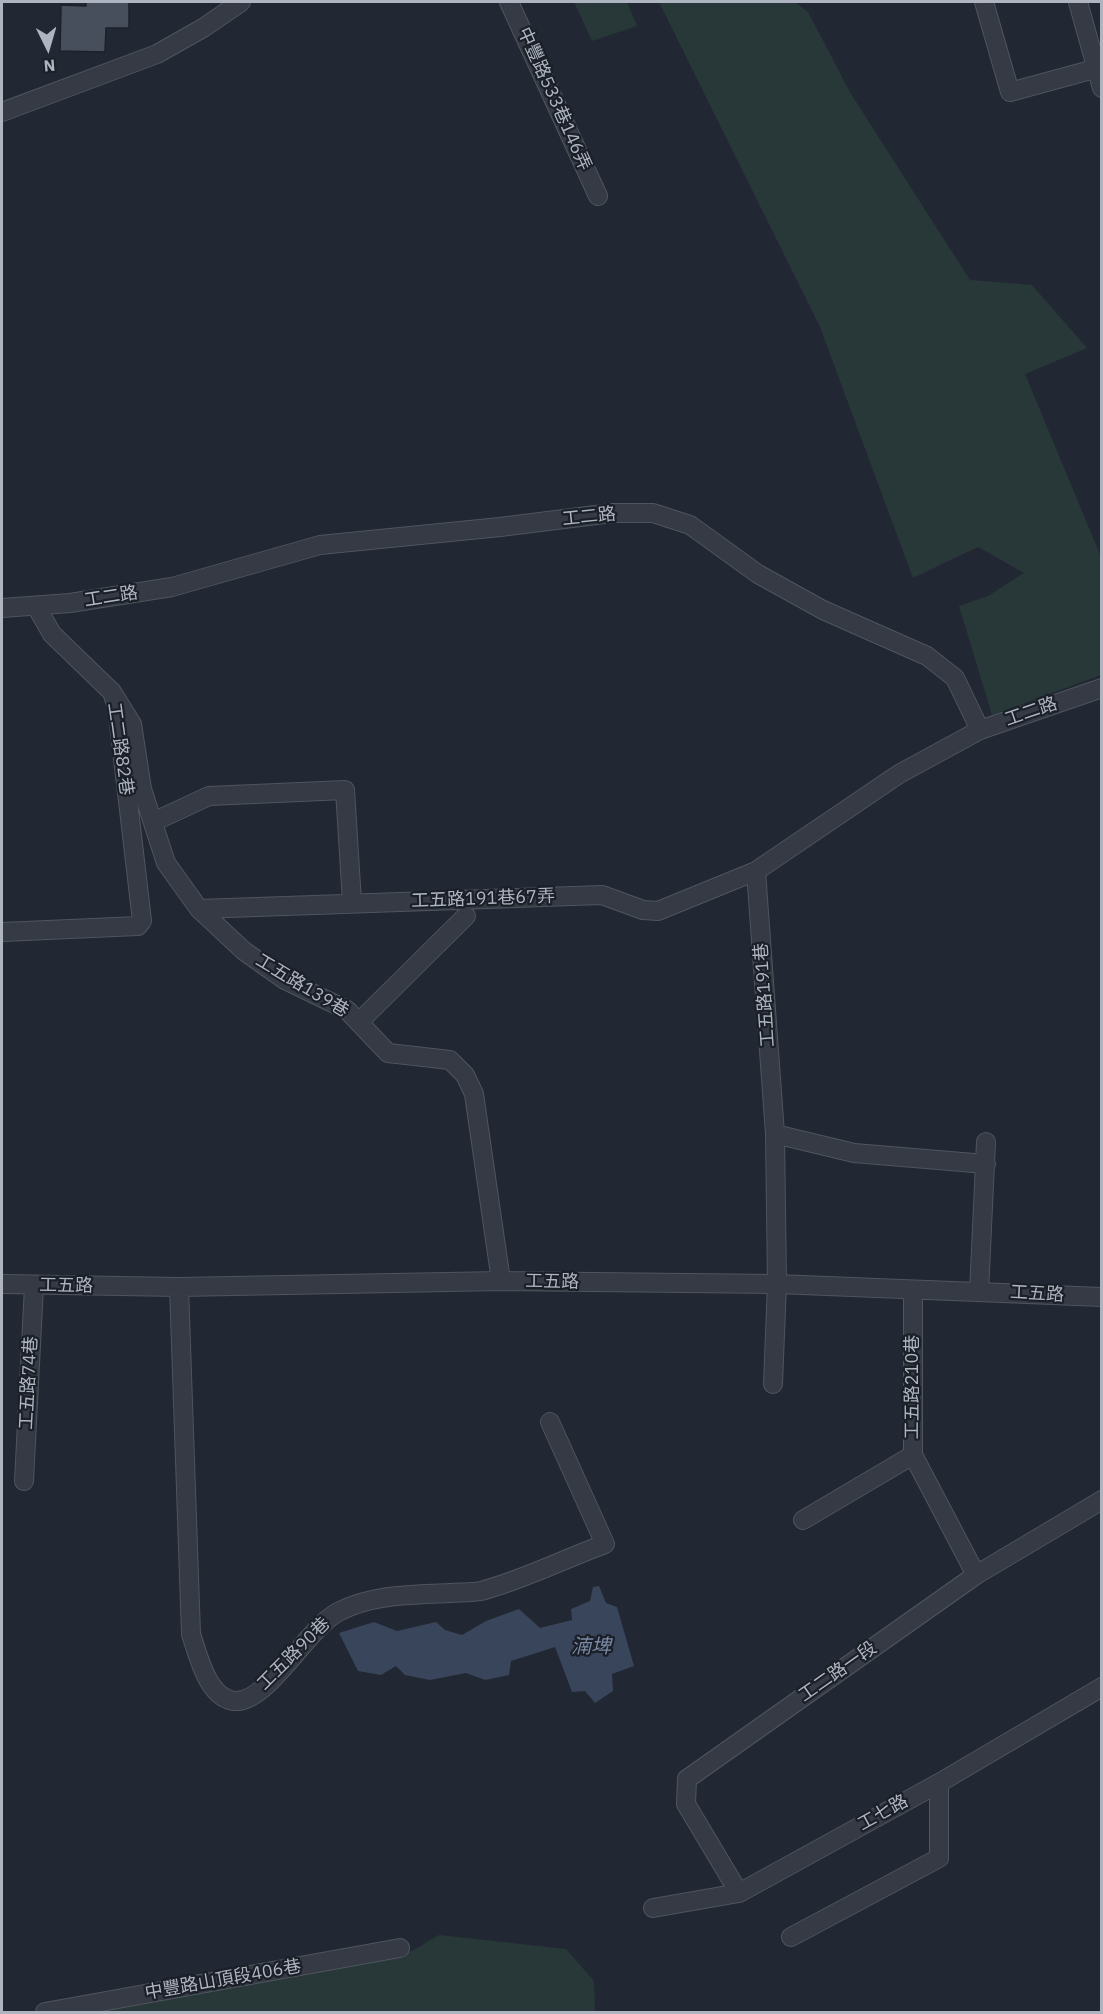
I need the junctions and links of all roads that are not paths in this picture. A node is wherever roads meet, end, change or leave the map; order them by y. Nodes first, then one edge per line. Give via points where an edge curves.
1 (241, 2) edge
2 (509, 2) edge
3 (984, 2) edge
4 (1078, 2) edge
5 (1099, 68) edge
6 (1101, 88) edge
7 (2, 112) edge
8 (598, 195) dead end
9 (36, 606) junction
10 (2, 608) edge
11 (1101, 688) edge
12 (112, 692) junction
13 (980, 730) junction
14 (153, 822) junction
15 (756, 871) junction
16 (352, 902) junction
17 (199, 909) junction
18 (466, 916) dead end
19 (2, 932) edge
20 (359, 1022) junction
21 (775, 1134) junction
22 (986, 1142) dead end
23 (986, 1164) junction
24 (501, 1281) junction
25 (2, 1284) edge
26 (777, 1284) junction
27 (34, 1286) junction
28 (179, 1287) junction
29 (913, 1291) junction
30 (979, 1292) junction
31 (1101, 1298) edge
32 (773, 1384) dead end
33 (550, 1422) dead end
34 (914, 1455) junction
35 (24, 1481) dead end
36 (1101, 1500) edge
37 (803, 1520) dead end
38 (976, 1575) junction
39 (1101, 1688) edge
40 (939, 1783) junction
41 (739, 1893) junction
42 (653, 1908) dead end
43 (791, 1937) dead end
44 (400, 1948) dead end
45 (45, 2013) edge

1 - 7 street via 157,54
2 - 8 street, 中豐路533巷146弄
3 - 5 street via 1010,92
4 - 5 street
5 - 6 street
9 - 10 street, 工二路
9 - 12 street, 工二路82巷 via 52,634
9 - 13 street, 工二路 via 172,586 320,545 612,513 653,513 690,525 758,574 823,610 927,656 955,678
11 - 13 street, 工二路
12 - 14 street, 工五路139巷 via 132,724 142,789
12 - 19 street, 工二路82巷 via 117,707 142,921 138,926
13 - 15 street via 899,774
14 - 16 street via 209,796 345,790
14 - 17 street, 工五路139巷 via 166,863
15 - 16 street, 工五路191巷67弄 via 658,911 643,910 602,895
15 - 21 street, 工五路191巷
16 - 17 street, 工五路191巷67弄
17 - 20 street, 工五路139巷 via 244,951 285,980 347,1010
18 - 20 street
20 - 24 street, 工五路139巷 via 388,1053 450,1060 465,1075 474,1094
21 - 23 street via 854,1153
21 - 26 street, 工五路191巷
22 - 23 street
23 - 30 street
24 - 26 street, 工五路
24 - 28 street, 工五路
25 - 27 street, 工五路
26 - 29 street, 工五路
26 - 32 street, 工五路191巷
27 - 28 street, 工五路
27 - 35 street, 工五路74巷
28 - 33 street, 工五路90巷 via 191,1634 207,1681 235,1701 247,1699 273,1680 317,1628 336,1613 366,1600 480,1591 605,1544
29 - 30 street, 工五路
29 - 34 street, 工五路210巷
30 - 31 street, 工五路
34 - 37 street
34 - 38 street, 工五路210巷
36 - 38 street, 工二路一段
38 - 41 street, 工二路一段 via 687,1779 686,1804
39 - 40 street, 工七路
40 - 41 street, 工七路
40 - 43 street via 939,1858
41 - 42 street, 工七路
44 - 45 street, 中豐路山頂段406巷

